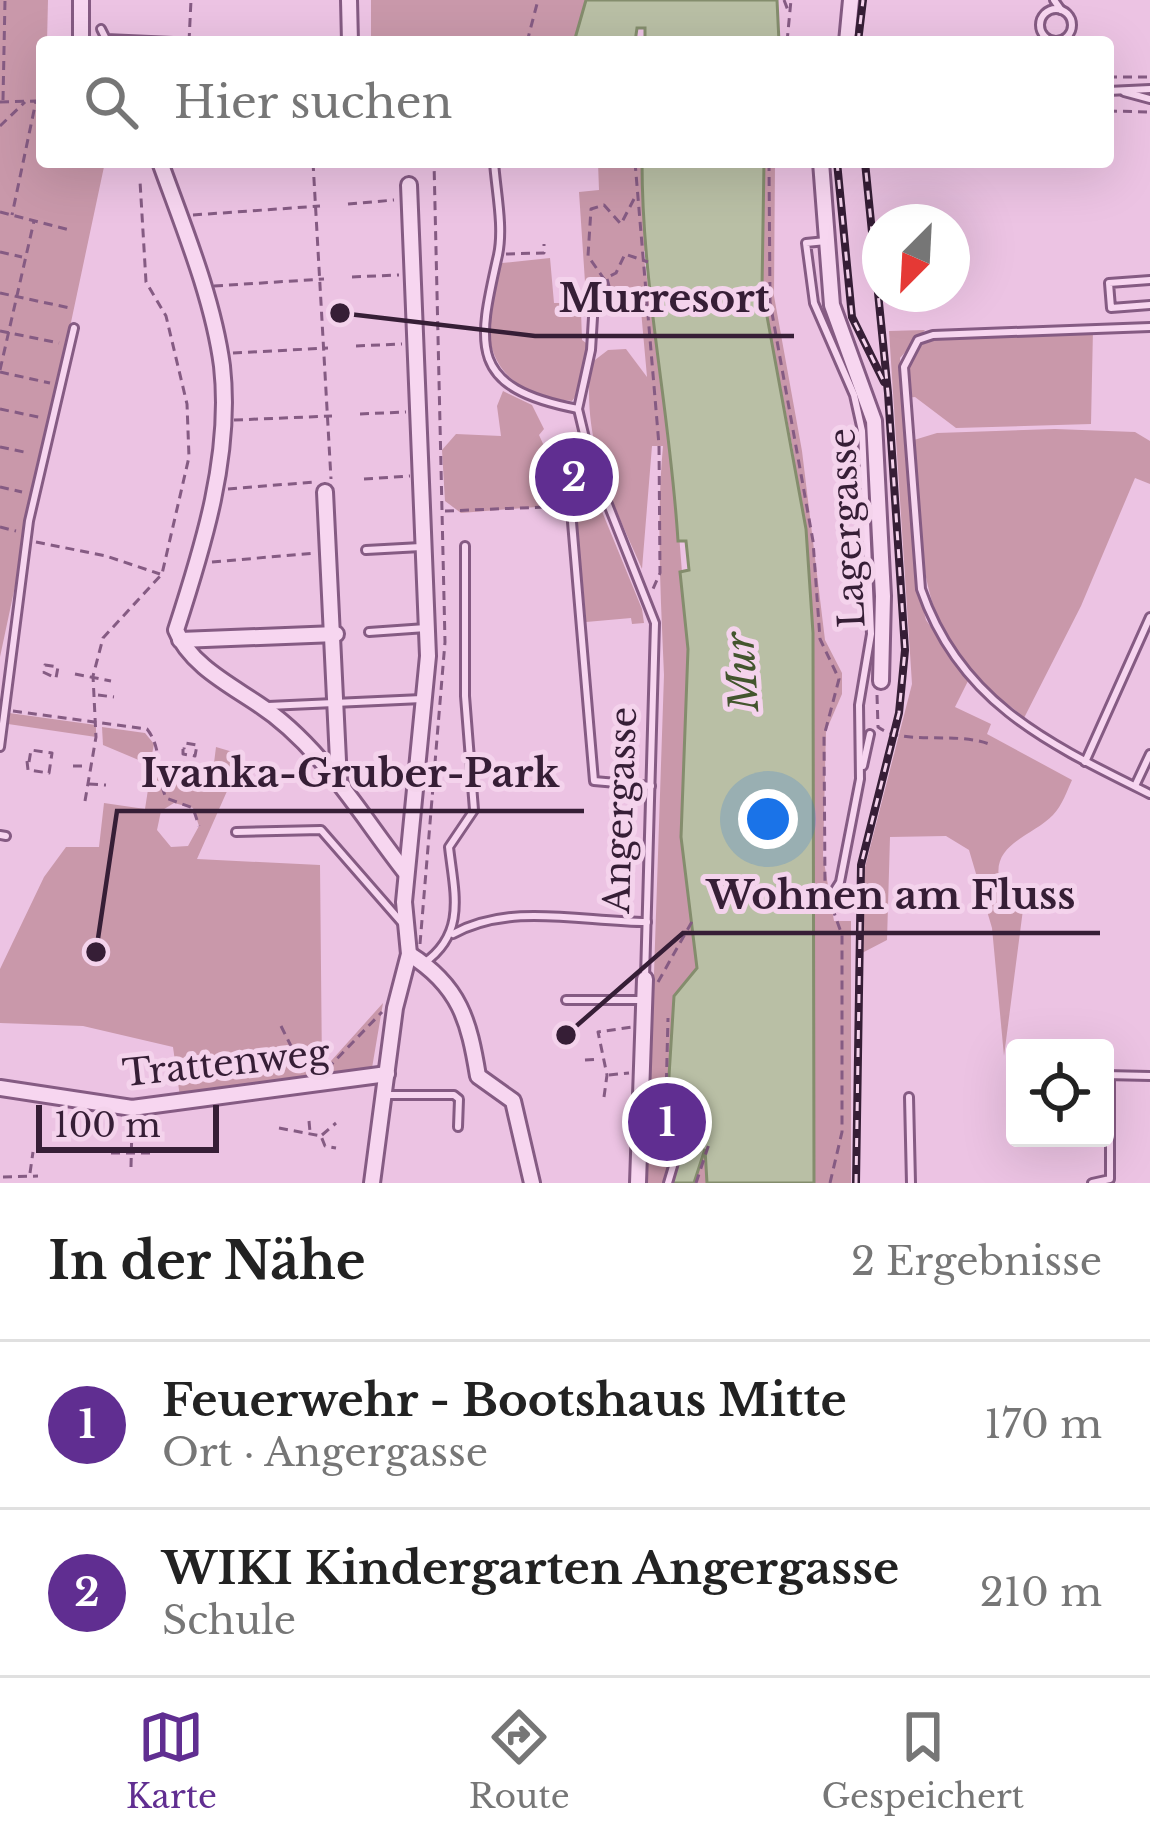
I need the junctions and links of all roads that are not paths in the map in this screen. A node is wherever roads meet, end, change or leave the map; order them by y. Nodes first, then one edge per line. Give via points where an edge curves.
1 (81, 0) edge
2 (349, 0) edge
3 (851, 0) edge
4 (1054, 0) edge
5 (1061, 10) junction
6 (101, 29) dead end
7 (81, 36) edge
8 (104, 36) edge
9 (350, 36) edge
10 (848, 36) edge
11 (1048, 36) edge
12 (1064, 36) edge
13 (1150, 89) edge
14 (1114, 92) edge
15 (1124, 92) junction
16 (1150, 99) edge
17 (162, 168) edge
18 (494, 168) edge
19 (820, 168) edge
20 (409, 192) road end
21 (1150, 280) edge
22 (594, 301) dead end
23 (1150, 305) edge
24 (1150, 327) edge
25 (74, 328) dead end
26 (578, 409) junction
27 (330, 485) road end
28 (572, 522) dead end
29 (873, 538) junction
30 (465, 546) dead end
31 (424, 547) junction
32 (366, 550) dead end
33 (1150, 617) edge
34 (427, 628) junction
35 (369, 632) dead end
36 (336, 634) junction
37 (179, 640) junction
38 (880, 681) road end
39 (426, 698) junction
40 (336, 703) junction
41 (262, 706) junction
42 (870, 734) dead end
43 (0, 747) edge
44 (1150, 754) edge
45 (1085, 762) junction
46 (860, 779) junction
47 (339, 782) junction
48 (651, 786) junction
49 (1135, 786) junction
50 (1150, 794) edge
51 (236, 832) dead end
52 (406, 873) junction
53 (828, 901) road end
54 (647, 922) junction
55 (410, 930) junction
56 (453, 934) junction
57 (410, 954) junction
58 (424, 963) junction
59 (645, 988) junction
60 (566, 1000) dead end
61 (387, 1074) junction
62 (1114, 1075) edge
63 (1150, 1076) edge
64 (0, 1088) edge
65 (384, 1096) junction
66 (909, 1097) dead end
67 (458, 1127) dead end
68 (682, 1136) road end
69 (1109, 1147) edge
70 (372, 1183) edge
71 (532, 1183) edge
72 (638, 1183) edge
73 (668, 1183) edge
74 (911, 1183) edge
75 (1092, 1183) edge

1 - 7 street
2 - 9 street
3 - 10 street
4 - 5 lane
5 - 11 lane via 1045,13 1040,23
5 - 12 lane via 1072,22
6 - 8 lane
13 - 15 lane
14 - 15 lane
15 - 16 lane
17 - 37 street via 219,354 214,493
18 - 26 lane via 498,254 485,299 488,362 524,392
19 - 29 street, Lagergasse via 832,305 874,421
20 - 31 street
21 - 23 lane via 1108,283 1111,308
22 - 26 lane
24 - 45 lane via 933,335 918,340 904,367 921,589 932,620 974,682 1021,728
25 - 43 lane via 26,541
26 - 48 lane, Angergasse via 655,623
27 - 36 street
28 - 48 lane via 594,781
29 - 38 street, Lagergasse
29 - 46 lane
30 - 56 lane via 474,810 449,847
31 - 32 lane
31 - 34 street
33 - 45 lane
34 - 35 lane
34 - 39 street
36 - 37 street
36 - 40 street
37 - 41 street via 220,681
39 - 40 lane
39 - 52 street
40 - 41 lane
40 - 47 street
41 - 47 street
42 - 46 lane
44 - 49 lane
45 - 49 lane
46 - 53 lane via 840,882
47 - 52 street
48 - 54 lane, Angergasse
49 - 50 lane
51 - 55 lane via 321,830
52 - 55 street
54 - 56 lane via 573,915 479,920
54 - 59 lane, Angergasse
55 - 57 street
56 - 58 lane
57 - 58 street
57 - 61 street
58 - 71 street via 467,1012 478,1076 513,1101
59 - 60 lane
59 - 72 street, Angergasse via 649,1075
61 - 64 street, Trattenweg via 132,1108
61 - 65 street
62 - 63 lane
65 - 67 lane via 454,1095
65 - 70 street
66 - 74 lane
68 - 73 lane
69 - 75 lane via 1110,1179

